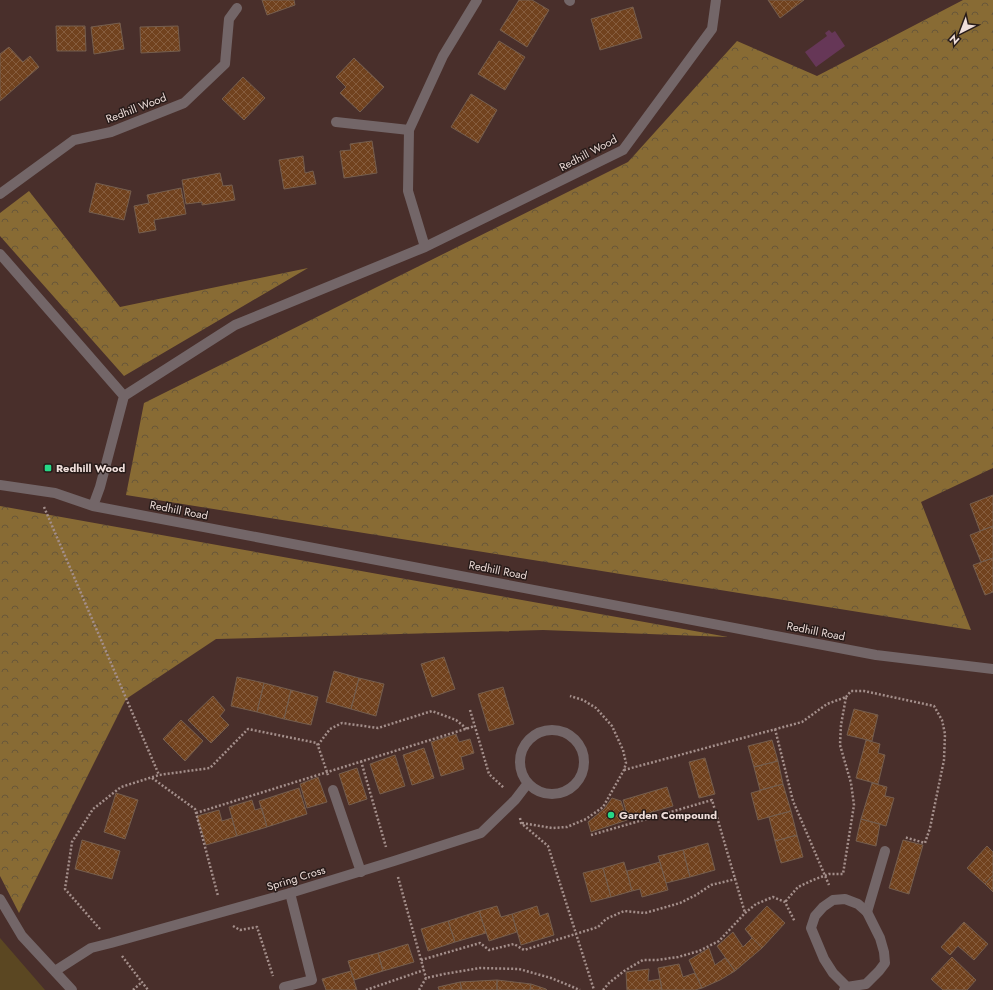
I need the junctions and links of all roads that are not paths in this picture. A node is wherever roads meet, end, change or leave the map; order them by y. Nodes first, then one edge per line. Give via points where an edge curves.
1 (477, 0) edge
2 (716, 0) edge
3 (237, 8) dead end
4 (336, 122) dead end
5 (409, 130) junction
6 (0, 194) edge
7 (425, 247) junction
8 (0, 254) edge
9 (124, 396) junction
10 (0, 485) edge
11 (93, 506) junction
12 (993, 669) edge
13 (528, 783) junction
14 (333, 790) road end
15 (885, 852) dead end
16 (361, 872) junction
17 (290, 893) junction
18 (0, 899) edge
19 (867, 912) junction
20 (55, 971) junction
21 (279, 985) road end
22 (846, 988) edge
23 (72, 990) edge

1 - 5 street via 443,56
2 - 7 street, Redhill Wood via 712,29 623,150
3 - 6 street, Redhill Wood via 229,19 225,64 184,102 111,132 74,140
4 - 5 street
5 - 7 street via 408,191
7 - 9 street, Redhill Wood via 235,325
8 - 9 street
9 - 11 street
10 - 11 street, Redhill Road via 54,493
11 - 12 street, Redhill Road via 876,655
13 - 13 street via 522,773 520,762 525,745 532,737 551,730 562,731 574,738 584,757 581,775 575,784 559,793 548,794
13 - 16 street, Spring Cross via 515,800 481,833
14 - 16 street
15 - 19 street
16 - 17 street, Spring Cross
17 - 20 street, Spring Cross via 91,948
17 - 21 street via 312,980
18 - 20 street via 22,936
19 - 22 street via 880,938 885,963 866,984
19 - 22 street via 858,904 845,899 833,900 815,916 811,928 824,959
20 - 23 street

